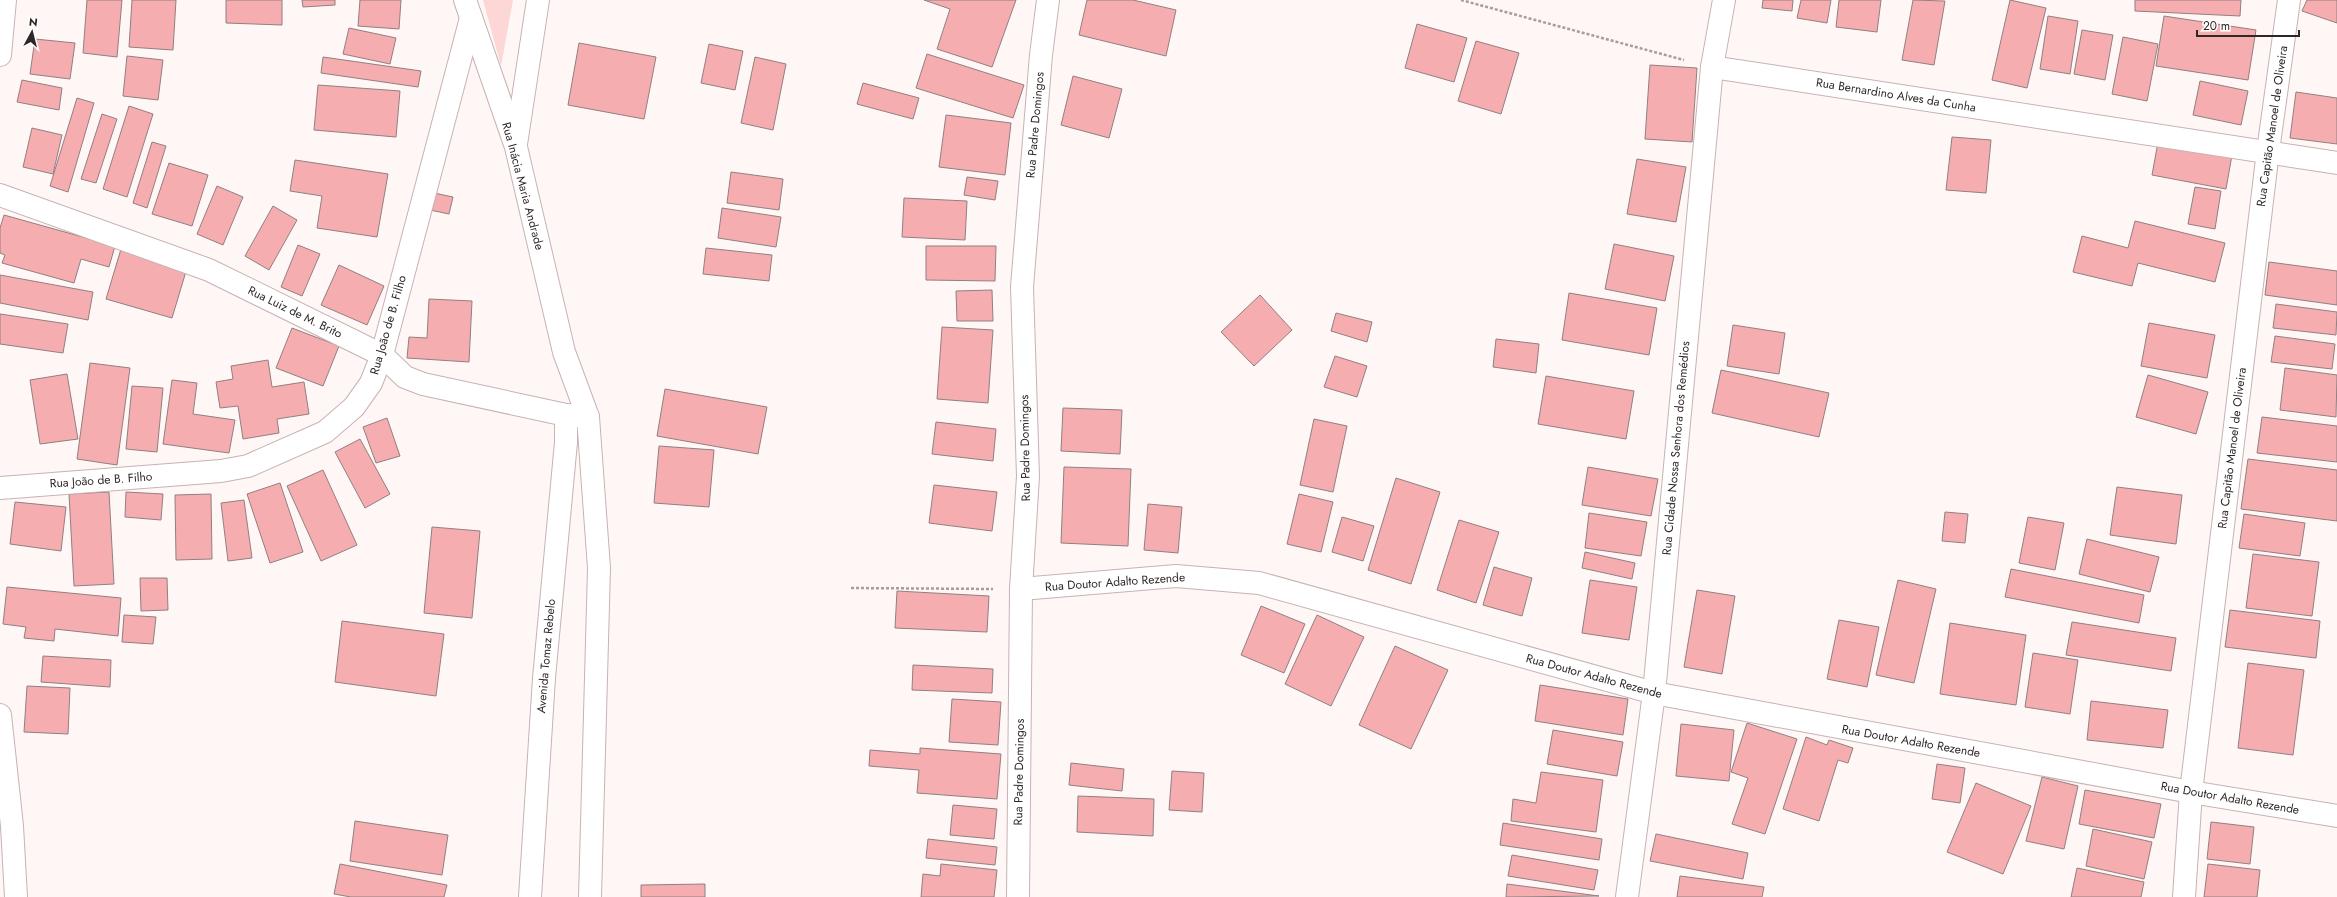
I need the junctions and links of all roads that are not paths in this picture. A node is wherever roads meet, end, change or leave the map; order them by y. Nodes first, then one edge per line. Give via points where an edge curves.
1 (5, 0) edge
2 (538, 0) edge
3 (1048, 0) edge
4 (1724, 0) edge
5 (2289, 0) edge
6 (468, 9) edge
7 (0, 55) edge
8 (1712, 67) junction
9 (516, 147) junction
10 (2268, 151) junction
11 (2337, 163) edge
12 (0, 195) edge
13 (564, 352) junction
14 (382, 355) junction
15 (566, 415) junction
16 (588, 417) junction
17 (0, 488) edge
18 (1021, 589) junction
19 (1654, 693) junction
20 (0, 715) edge
21 (2191, 792) junction
22 (2337, 816) edge
23 (6, 824) edge
24 (16, 897) edge
25 (530, 897) edge
26 (590, 897) edge
27 (1018, 897) edge
28 (1627, 897) edge
29 (2184, 897) edge

1 - 7 street
2 - 9 street
3 - 18 street, Rua Padre Domingos via 1041,54 1022,287 1028,476
4 - 8 street, Rua Cidade Nossa Senhora dos Remédios
5 - 10 street, Rua Capitão Manoel de Oliveira
6 - 9 street, Rua Inácia Maria Andrade
6 - 14 street, Rua João de B. Filho
8 - 10 street, Rua Bernardino Alves da Cunha
8 - 19 street, Rua Cidade Nossa Senhora dos Remédios
9 - 13 street, Rua Inácia Maria Andrade
10 - 11 street, Rua Bernardino Alves da Cunha
10 - 21 street, Rua Capitão Manoel de Oliveira
12 - 14 street, Rua Luiz de M. Brito via 209,270
13 - 15 street, Rua Inácia Maria Andrade
13 - 16 street, Rua Inácia Maria Andrade
14 - 15 street, Rua Luiz de M. Brito via 405,377 422,384
14 - 17 street, Rua João de B. Filho via 371,383 354,407 325,432 248,466 220,471
15 - 16 street, Rua Luiz de M. Brito
15 - 25 street, Avenida Tomaz Rebelo via 566,442 544,678
16 - 26 street via 599,568
18 - 19 street, Rua Doutor Adalto Rezende via 1176,576 1259,583
18 - 27 street, Rua Padre Domingos
19 - 21 street, Rua Doutor Adalto Rezende
19 - 28 street, Rua Cidade Nossa Senhora dos Remédios
20 - 23 street
21 - 22 street, Rua Doutor Adalto Rezende
21 - 29 street, Rua Capitão Manoel de Oliveira
23 - 24 street

